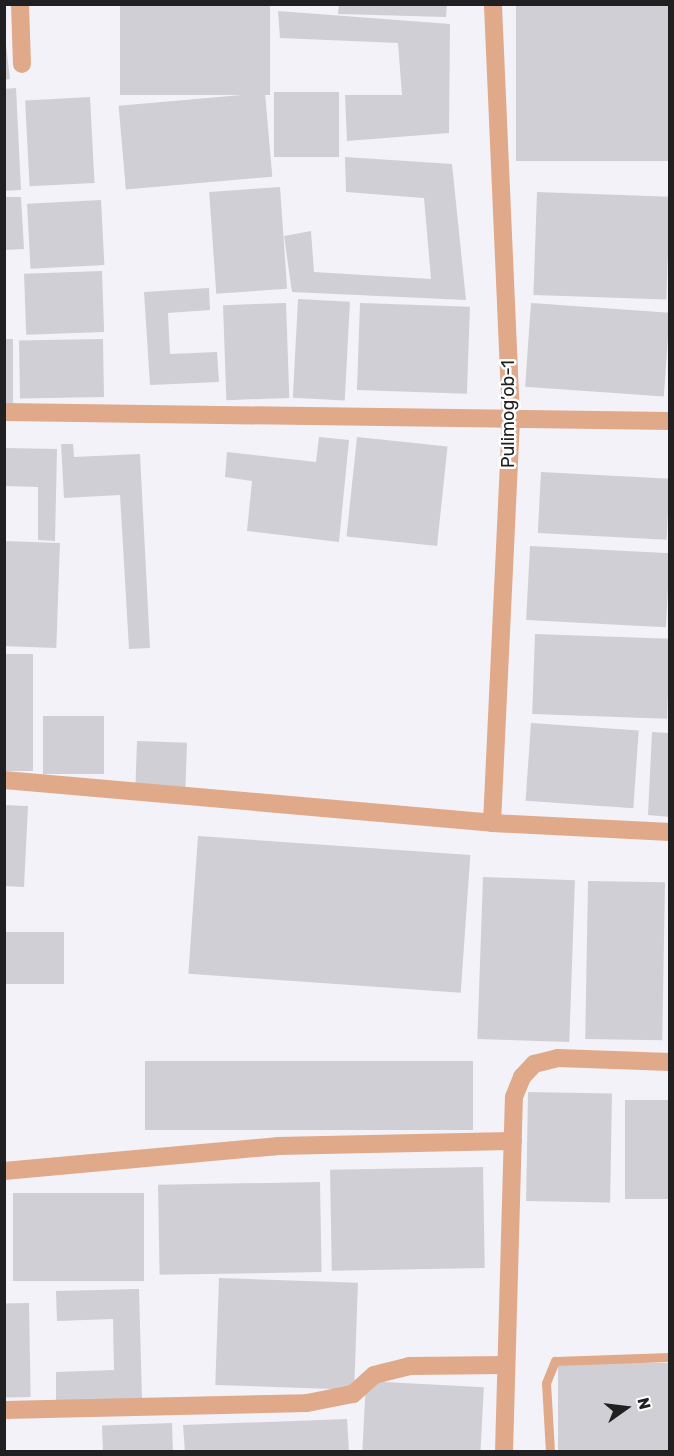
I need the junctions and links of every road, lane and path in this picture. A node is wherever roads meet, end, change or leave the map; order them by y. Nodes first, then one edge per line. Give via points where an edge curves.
1 (20, 4) edge
2 (493, 4) edge
3 (22, 64) dead end
4 (4, 412) edge
5 (511, 418) junction
6 (669, 421) edge
7 (4, 780) edge
8 (492, 823) junction
9 (669, 832) edge
10 (669, 1062) edge
11 (513, 1142) junction
12 (4, 1171) edge
13 (669, 1357) edge
14 (506, 1365) junction
15 (4, 1410) edge
16 (504, 1452) edge
17 (550, 1452) edge

1 - 3 street
2 - 5 street, Pulimog’ob-1
4 - 5 street
5 - 6 street
5 - 8 street, Pulimog’ob-1
7 - 8 street
8 - 9 street
10 - 11 street via 558,1058 534,1064 522,1077 514,1097
11 - 12 street via 277,1146
11 - 14 street
13 - 17 lane via 555,1361 546,1383
14 - 15 street via 409,1366 374,1375 353,1394 307,1403
14 - 16 street

